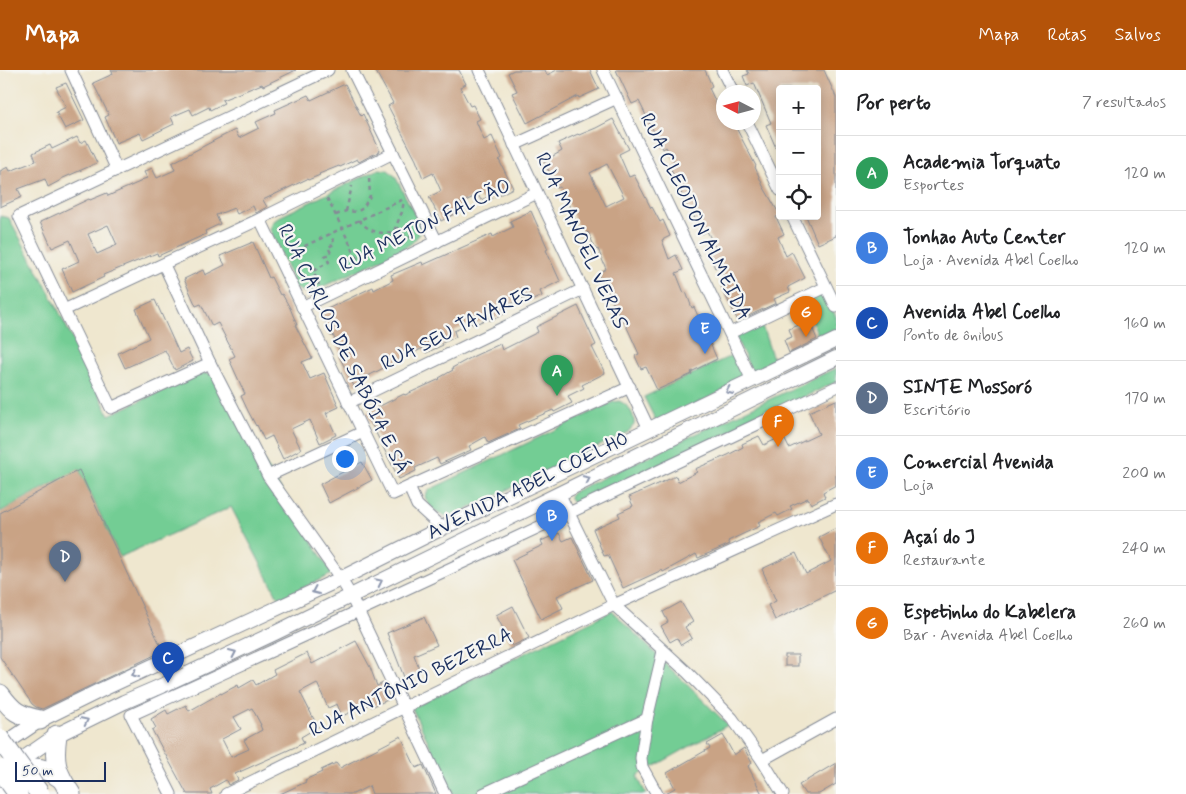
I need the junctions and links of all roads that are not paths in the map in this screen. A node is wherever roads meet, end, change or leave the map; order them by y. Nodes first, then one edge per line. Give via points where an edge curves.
1 (70, 70) edge
2 (328, 70) edge
3 (352, 70) edge
4 (479, 70) edge
5 (603, 70) edge
6 (722, 70) edge
7 (730, 85) edge
8 (617, 98) junction
9 (751, 130) edge
10 (514, 145) junction
11 (393, 153) junction
12 (117, 170) junction
13 (776, 182) edge
14 (537, 193) junction
15 (260, 220) junction
16 (794, 220) edge
17 (437, 242) junction
18 (164, 265) junction
19 (826, 287) junction
20 (583, 289) junction
21 (302, 307) junction
22 (836, 307) edge
23 (64, 310) junction
24 (730, 333) junction
25 (836, 340) edge
26 (836, 358) edge
27 (791, 362) junction
28 (210, 364) junction
29 (804, 373) junction
30 (752, 380) junction
31 (788, 380) junction
32 (630, 387) junction
33 (836, 387) edge
34 (348, 403) junction
35 (649, 429) junction
36 (363, 432) junction
37 (268, 476) junction
38 (531, 486) junction
39 (408, 487) junction
40 (515, 493) junction
41 (558, 493) junction
42 (538, 504) junction
43 (836, 504) edge
44 (520, 512) junction
45 (570, 514) junction
46 (442, 528) junction
47 (341, 579) junction
48 (351, 596) junction
49 (614, 605) junction
50 (269, 612) junction
51 (359, 612) junction
52 (248, 622) junction
53 (277, 632) junction
54 (254, 643) junction
55 (663, 651) junction
56 (0, 697) edge
57 (404, 707) junction
58 (647, 719) junction
59 (836, 719) edge
60 (40, 720) junction
61 (57, 735) junction
62 (0, 739) edge
63 (0, 747) edge
64 (762, 760) junction
65 (0, 769) edge
66 (0, 775) edge
67 (60, 778) junction
68 (2, 794) edge
69 (18, 794) edge
70 (40, 794) edge
71 (71, 794) edge
72 (171, 794) edge
73 (226, 794) edge
74 (445, 794) edge
75 (483, 794) edge
76 (657, 794) edge
77 (782, 794) edge

1 - 12 street
2 - 12 street
3 - 11 street
4 - 10 street, RUA MANOEL VERAS
5 - 8 street, RUA CLEODON ALMEIDA
6 - 7 street
8 - 10 street
8 - 24 street, RUA CLEODON ALMEIDA
9 - 13 street
10 - 14 street, RUA MANOEL VERAS
11 - 15 street
11 - 17 street
12 - 23 street via 19,216
14 - 17 street, RUA METON FALCÃO
14 - 20 street, RUA MANOEL VERAS
15 - 18 street
15 - 21 street, RUA CARLOS DE SABÓIA E SÁ
16 - 19 street
17 - 21 street, RUA METON FALCÃO
18 - 23 street
18 - 28 street
19 - 22 street
19 - 24 street
20 - 32 street, RUA MANOEL VERAS
20 - 34 street, RUA SEU TAVARES
21 - 34 street, RUA CARLOS DE SABÓIA E SÁ
23 - 28 street via 111,408
24 - 30 street, RUA CLEODON ALMEIDA
25 - 27 street, AVENIDA ABEL COELHO
26 - 29 street, AVENIDA ABEL COELHO
27 - 29 street
27 - 30 street, AVENIDA ABEL COELHO
27 - 31 street
28 - 37 street
29 - 31 street, AVENIDA ABEL COELHO
30 -> 35 street, AVENIDA ABEL COELHO
41 -> 31 street, AVENIDA ABEL COELHO
32 - 35 street, RUA MANOEL VERAS
32 - 39 street
33 - 45 street, AVENIDA ABEL COELHO
34 - 36 street, RUA CARLOS DE SABÓIA E SÁ
35 - 38 street, AVENIDA ABEL COELHO
36 - 37 street
36 - 39 street, RUA CARLOS DE SABÓIA E SÁ via 393,494
37 - 47 street
38 - 40 street, AVENIDA ABEL COELHO
38 - 42 street via 530,497
39 - 46 street, RUA CARLOS DE SABÓIA E SÁ via 417,505
40 - 44 street via 523,499
40 - 46 street, AVENIDA ABEL COELHO
41 - 42 street, AVENIDA ABEL COELHO
41 - 45 street
42 - 44 street, AVENIDA ABEL COELHO
43 - 49 street, RUA ANTÔNIO BEZERRA
48 -> 44 street, AVENIDA ABEL COELHO
45 - 49 street
45 - 51 street, AVENIDA ABEL COELHO
46 - 47 street, AVENIDA ABEL COELHO
47 - 48 street
47 -> 50 street, AVENIDA ABEL COELHO
48 - 51 street
48 - 53 street, AVENIDA ABEL COELHO
49 - 55 street
49 - 57 street, RUA ANTÔNIO BEZERRA
50 - 52 street, AVENIDA ABEL COELHO
50 - 53 street via 267,622
51 - 57 street
51 - 72 street, AVENIDA ABEL COELHO via 131,714
52 - 54 street via 259,627 260,634
52 -> 60 street, AVENIDA ABEL COELHO
53 - 54 street, AVENIDA ABEL COELHO
61 -> 54 street, AVENIDA ABEL COELHO
55 - 58 street
55 - 64 street via 732,718
56 - 60 highway via 24,716
57 - 73 street, RUA ANTÔNIO BEZERRA
57 - 74 street
58 - 75 street
58 - 76 street via 642,767
59 - 64 street
60 - 63 street, AVENIDA ABEL COELHO
61 - 66 street, AVENIDA ABEL COELHO
61 - 67 highway via 54,756
62 - 70 highway, bridge
64 - 77 street
65 - 69 highway, bridge
67 - 68 highway via 48,770 29,768 9,779
67 - 71 highway

